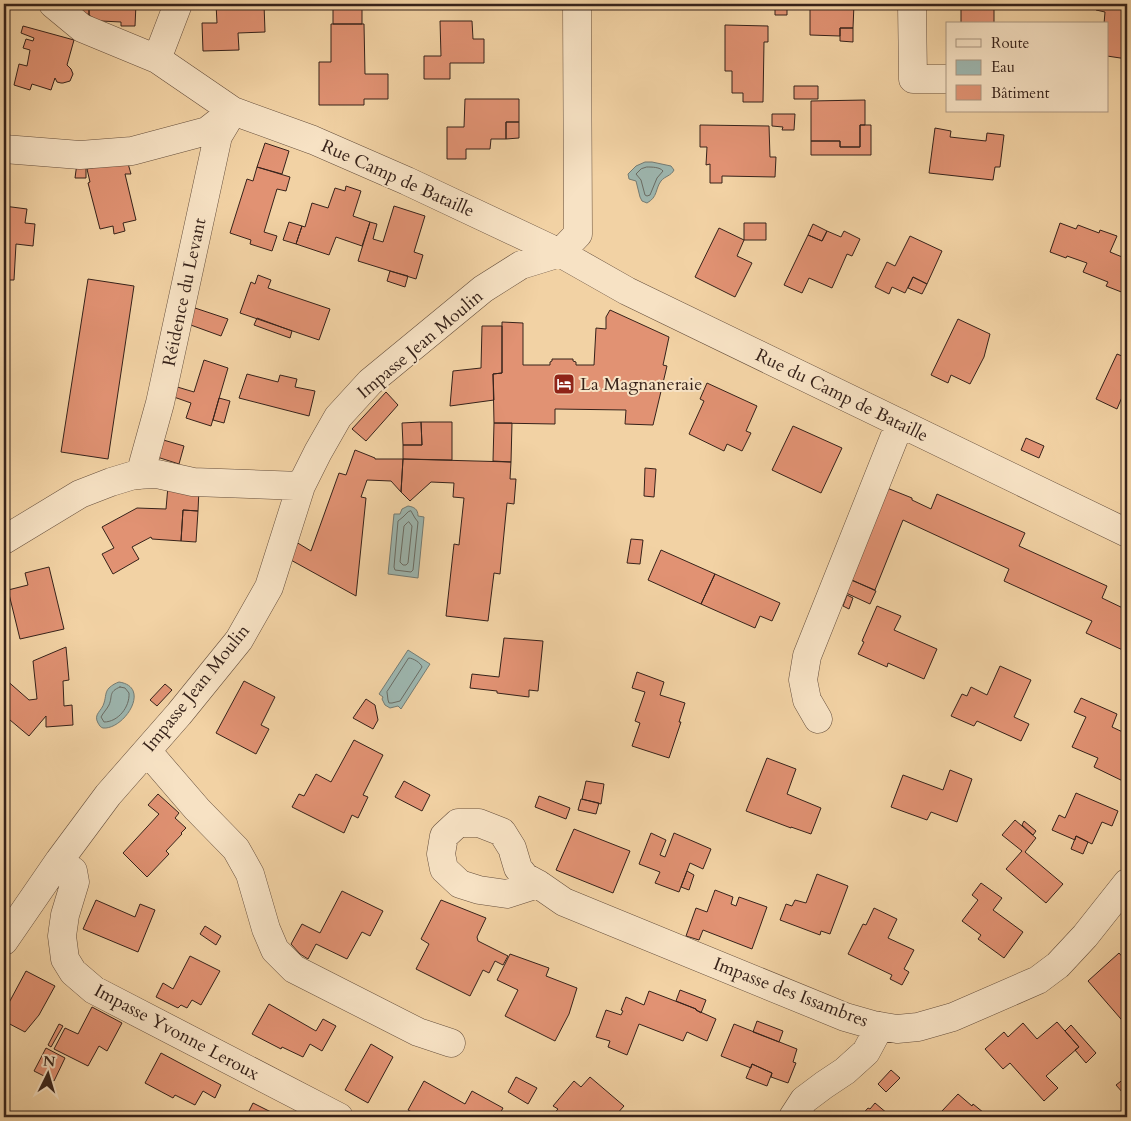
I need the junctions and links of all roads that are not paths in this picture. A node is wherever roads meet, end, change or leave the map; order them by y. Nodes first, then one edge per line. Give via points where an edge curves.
1 (52, 4) edge
2 (178, 4) edge
3 (577, 4) edge
4 (912, 4) edge
5 (157, 59) junction
6 (946, 79) edge
7 (233, 111) junction
8 (4, 149) edge
9 (560, 253) junction
10 (900, 423) junction
11 (140, 475) junction
12 (301, 486) junction
13 (1127, 533) edge
14 (4, 540) edge
15 (818, 719) dead end
16 (147, 751) junction
17 (59, 861) junction
18 (1127, 883) edge
19 (538, 884) dead end
20 (4, 941) edge
21 (880, 1026) junction
22 (451, 1043) dead end
23 (339, 1117) edge
24 (793, 1117) edge

1 - 5 street, Rue Camp de Bataille via 82,28
2 - 5 street
3 - 9 street via 578,234
4 - 6 street via 913,79
5 - 7 street, Rue Camp de Bataille
7 - 8 street via 207,131 132,151 80,155
7 - 9 street, Rue Camp de Bataille via 322,143
7 - 11 street, Réidence du Levant via 218,136 160,403
9 - 10 street, Rue du Camp de Bataille via 627,291
9 - 12 street, Impasse Jean Moulin via 521,265 483,289 370,382 338,417
10 - 13 street, Rue du Camp de Bataille
10 - 15 street via 807,656 803,680 807,700
11 - 12 street via 158,474 193,482
11 - 14 street via 80,494
12 - 16 street, Impasse Jean Moulin via 269,587 239,640
16 - 17 street, Impasse Jean Moulin via 108,795
16 - 22 street via 197,810 236,849 250,874 275,950 294,968 418,1032
17 - 20 street, Impasse Jean Moulin
17 - 23 street, Impasse Yvonne Leroux via 73,871 75,882 62,936 66,959 74,972 94,990
18 - 21 street, Impasse des Issambres via 1072,951 1038,980 953,1017 918,1027 897,1029
19 - 21 street, Impasse des Issambres via 564,902 845,1017
21 - 24 street via 866,1052 804,1100

